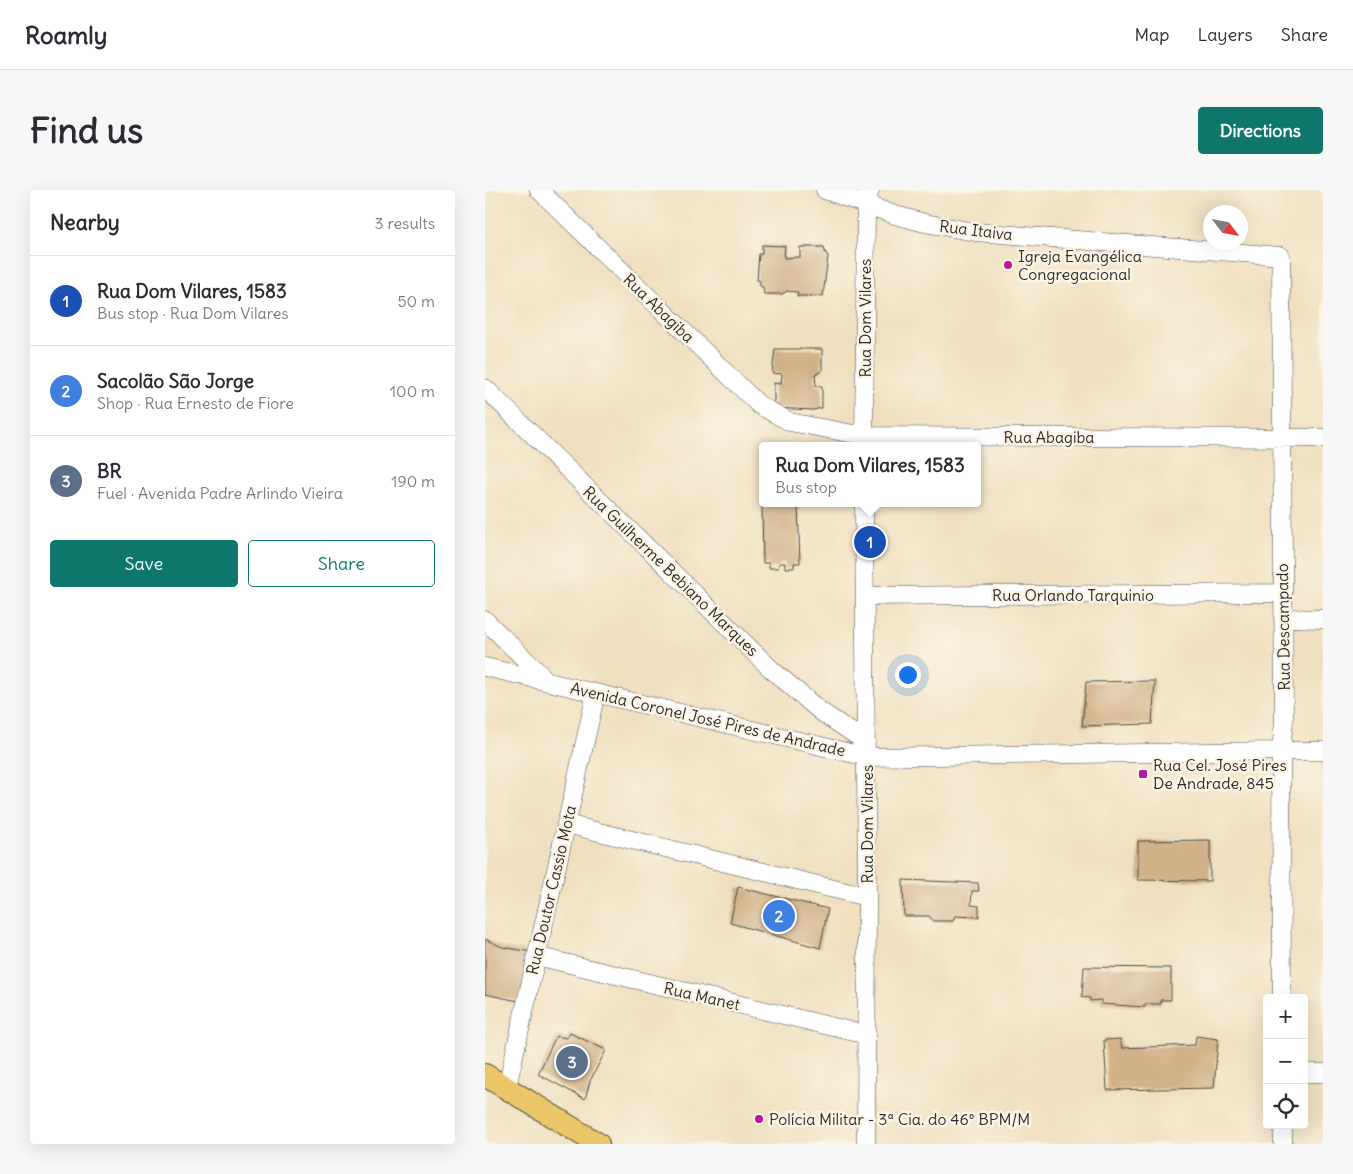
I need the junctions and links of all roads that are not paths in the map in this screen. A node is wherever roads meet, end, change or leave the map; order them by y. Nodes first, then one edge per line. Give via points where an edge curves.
1 (539, 190) edge
2 (825, 190) edge
3 (868, 197) edge
4 (1281, 256) joint
5 (485, 388) edge
6 (1281, 438) junction
7 (1323, 438) edge
8 (864, 441) edge
9 (864, 507) edge
10 (1282, 593) junction
11 (865, 596) junction
12 (1283, 618) junction
13 (1323, 618) edge
14 (485, 620) edge
15 (485, 667) edge
16 (549, 682) junction
17 (596, 693) junction
18 (866, 749) junction
19 (1281, 750) junction
20 (1323, 751) edge
21 (566, 824) junction
22 (867, 897) junction
23 (536, 956) junction
24 (1282, 994) edge
25 (867, 1035) junction
26 (1323, 1072) edge
27 (1308, 1073) edge
28 (485, 1075) edge
29 (507, 1087) junction
30 (1283, 1129) edge
31 (598, 1144) edge
32 (866, 1144) edge
33 (1283, 1144) edge

1 - 8 street, Rua Abagiba via 759,405 790,422
2 - 3 street, Rua Itaiva
3 - 4 street, Rua Itaiva via 895,215 975,232
3 - 8 street, Rua Dom Vilares
4 - 6 street, Rua Descampado
5 - 18 street, Rua Guilherme Bebiano Marques via 771,669
6 - 7 street, Rua Abagiba
6 - 8 street, Rua Abagiba
6 - 10 street, Rua Descampado
9 - 11 street, Rua Dom Vilares
10 - 11 street, Rua Orlando Tarquinio
10 - 12 street, Rua Descampado
11 - 18 street, Rua Dom Vilares
12 - 13 street
12 - 19 street, Rua Descampado via 1284,721
14 - 16 street
15 - 16 street, Avenida Coronel José Pires de Andrade
16 - 17 street, Avenida Coronel José Pires de Andrade
17 - 18 street, Avenida Coronel José Pires de Andrade
17 - 21 street, Rua Doutor Cassio Mota
18 - 19 street, Avenida Coronel José Pires de Andrade
18 - 22 street, Rua Dom Vilares
19 - 20 street, Avenida Coronel José Pires de Andrade
19 - 24 street, Rua Descampado
21 - 22 street
21 - 23 street, Rua Doutor Cassio Mota
22 - 25 street, Rua Dom Vilares
23 - 25 street, Rua Manet
23 - 29 street, Rua Doutor Cassio Mota
25 - 32 street, Rua Dom Vilares
26 - 27 street
28 - 29 main road
29 - 31 main road
30 - 33 street

